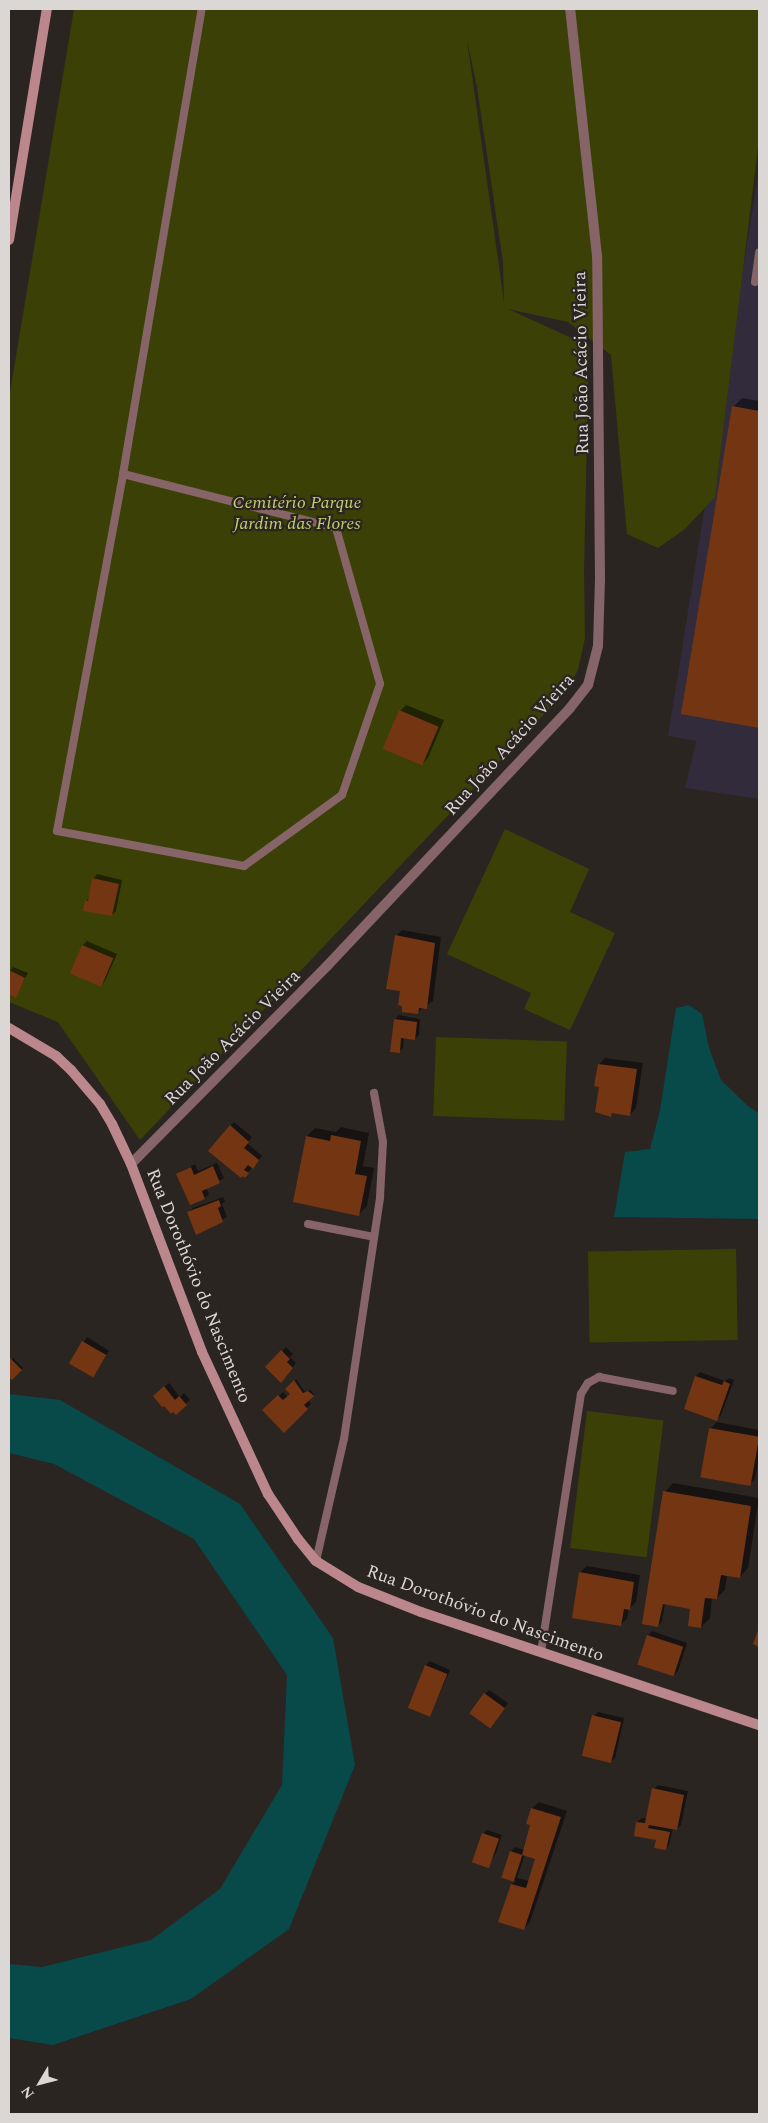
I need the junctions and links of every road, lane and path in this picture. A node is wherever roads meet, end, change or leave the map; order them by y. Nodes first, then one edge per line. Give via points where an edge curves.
1 (47, 9) edge
2 (202, 9) edge
3 (570, 9) edge
4 (9, 236) edge
5 (759, 252) edge
6 (755, 282) dead end
7 (123, 474) junction
8 (9, 1028) edge
9 (374, 1093) dead end
10 (131, 1164) junction
11 (308, 1224) dead end
12 (374, 1237) junction
13 (673, 1391) dead end
14 (316, 1561) junction
15 (541, 1652) junction
16 (759, 1725) edge

1 - 4 street
2 - 7 lane
3 - 10 street, Rua João Acácio Vieira via 597,256 600,580 598,646 588,685 327,966
5 - 6 lane
7 - 7 lane via 336,528 380,684 342,795 244,866 57,831
8 - 10 street, Rua Dorothóvio do Nascimento via 56,1056 88,1087 112,1124
9 - 12 lane via 382,1142 380,1196
10 - 14 street, Rua Dorothóvio do Nascimento via 202,1352 268,1494
11 - 12 lane
12 - 14 lane via 344,1439
13 - 15 lane via 599,1377 588,1382 581,1394
14 - 15 street, Rua Dorothóvio do Nascimento via 341,1578 386,1598
15 - 16 street, Rua Dorothóvio do Nascimento

